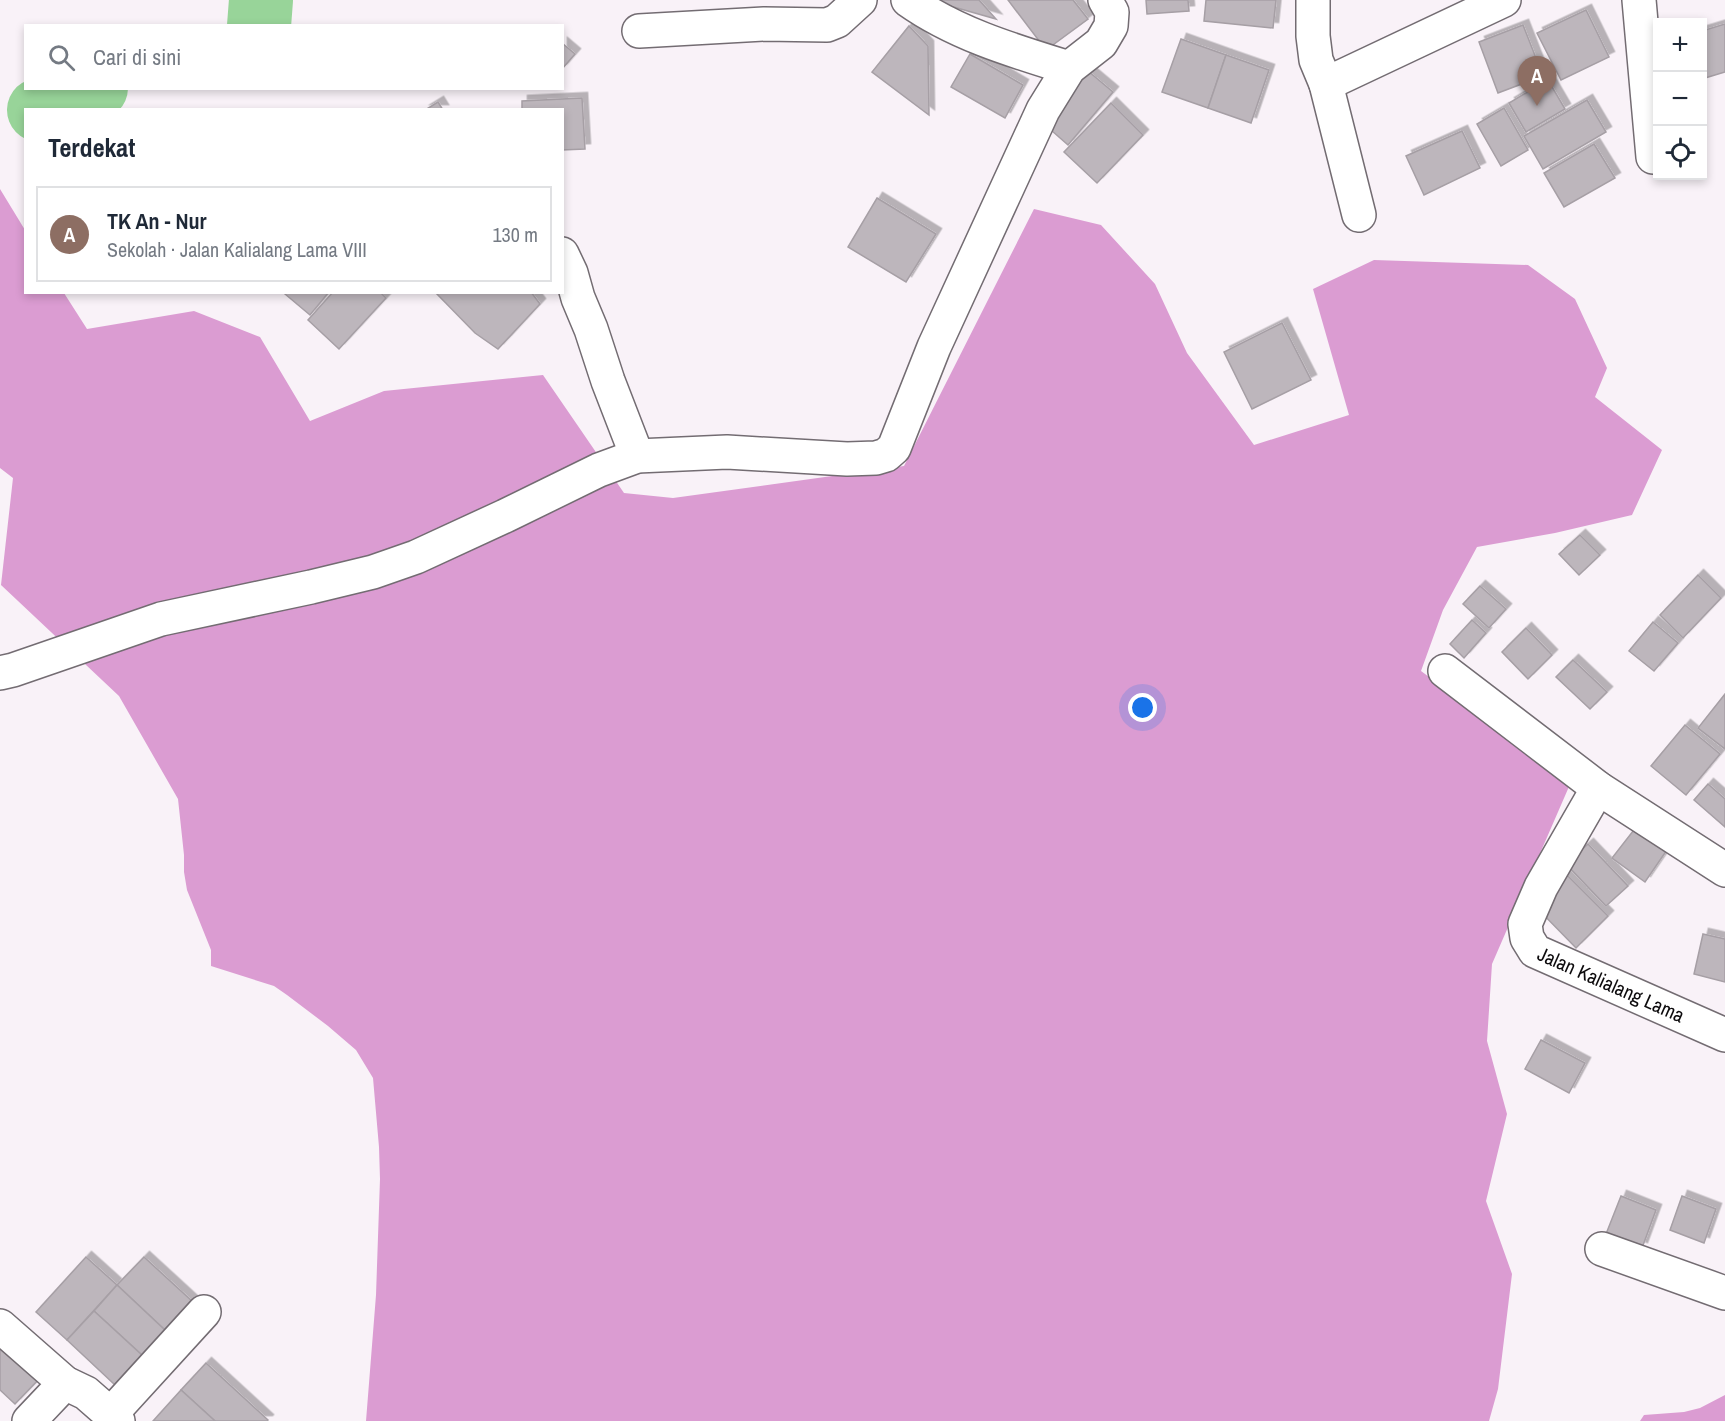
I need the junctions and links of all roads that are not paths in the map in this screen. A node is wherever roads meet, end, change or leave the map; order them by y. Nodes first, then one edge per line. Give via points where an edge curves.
1 (860, 0) edge
2 (909, 0) edge
3 (1105, 0) edge
4 (1313, 0) edge
5 (1504, 0) edge
6 (1639, 0) edge
7 (639, 31) dead end
8 (1069, 68) junction
9 (1326, 84) junction
10 (1653, 158) dead end
11 (1359, 214) dead end
12 (564, 258) edge
13 (637, 456) junction
14 (1445, 671) dead end
15 (0, 673) edge
16 (1598, 788) junction
17 (1725, 870) edge
18 (1725, 1035) edge
19 (1602, 1250) dead end
20 (1725, 1293) edge
21 (204, 1312) dead end
22 (0, 1326) edge
23 (65, 1383) junction
24 (114, 1418) edge
25 (29, 1421) edge

1 - 7 street via 827,25 764,24
2 - 8 street via 946,23
3 - 8 street via 1112,12 1111,26 1101,43
4 - 9 street via 1313,36
5 - 9 street
6 - 10 street
8 - 13 street via 1043,110 934,347 894,448 876,459 728,452
9 - 11 street
12 - 13 street
13 - 15 street via 599,470 416,557 373,572 161,619
14 - 16 street
16 - 17 street
16 - 18 street, Jalan Kalialang Lama via 1541,887 1525,924 1527,938 1535,951
19 - 20 street
21 - 24 street
22 - 23 street
23 - 24 street via 86,1393
23 - 25 street

